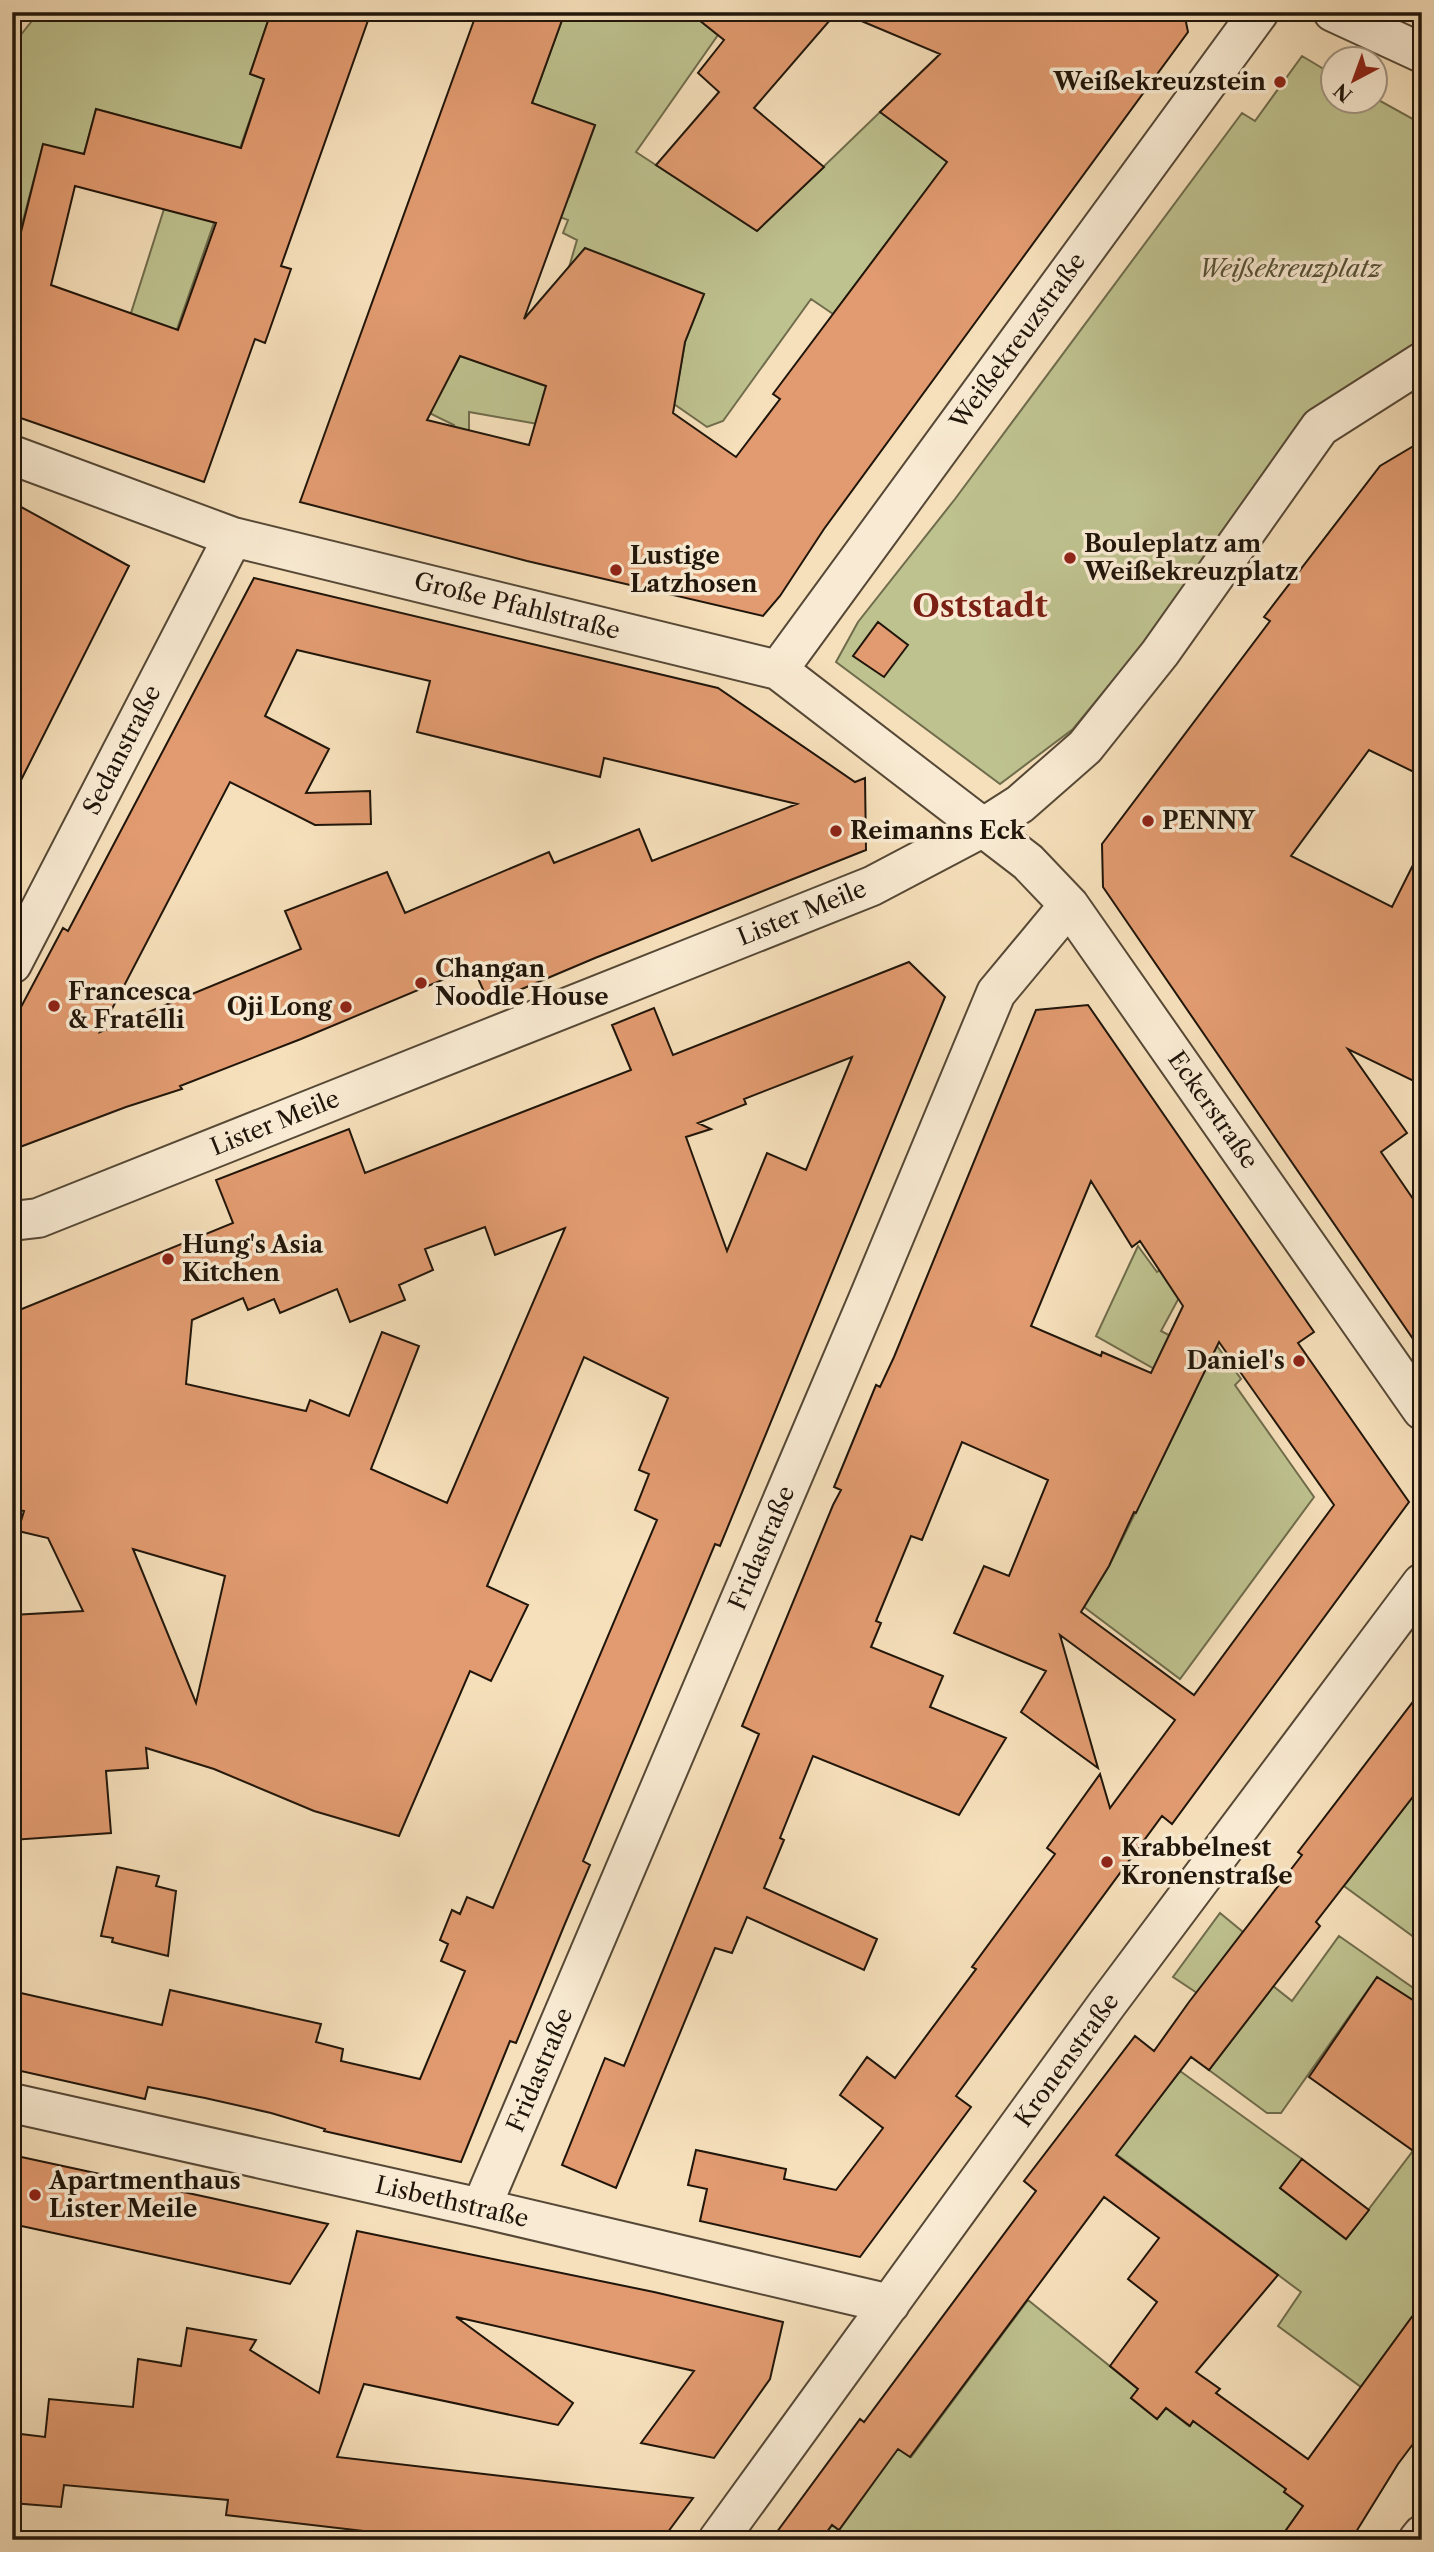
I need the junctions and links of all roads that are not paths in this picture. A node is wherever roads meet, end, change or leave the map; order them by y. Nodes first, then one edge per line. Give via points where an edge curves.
1 (1259, 12) edge
2 (1334, 12) edge
3 (1422, 53) edge
4 (1422, 362) edge
5 (12, 454) edge
6 (233, 537) junction
7 (778, 670) junction
8 (984, 827) junction
9 (1069, 905) junction
10 (12, 964) edge
11 (12, 1221) edge
12 (1422, 1410) edge
13 (1422, 1583) edge
14 (12, 2103) edge
15 (481, 2208) junction
16 (890, 2304) junction
17 (1422, 2535) edge
18 (718, 2540) edge
19 (1418, 2540) edge

1 - 7 street, Weißekreuzstraße
2 - 3 street
4 - 8 street, Lister Meile via 1321,427 1160,653 1085,747 1020,804
5 - 6 street, Große Pfahlstraße
6 - 7 street, Große Pfahlstraße
6 - 10 street, Sedanstraße
7 - 8 street, Große Pfahlstraße
8 - 9 street, Eckerstraße via 1028,862
8 - 11 street, Lister Meile via 872,886 38,1219
9 - 12 street, Eckerstraße
9 - 15 street, Fridastraße via 996,993
13 - 16 street, Kronenstraße via 1107,2004
14 - 15 street, Lisbethstraße
15 - 16 street, Lisbethstraße
16 - 18 street, Kronenstraße
17 - 19 street

